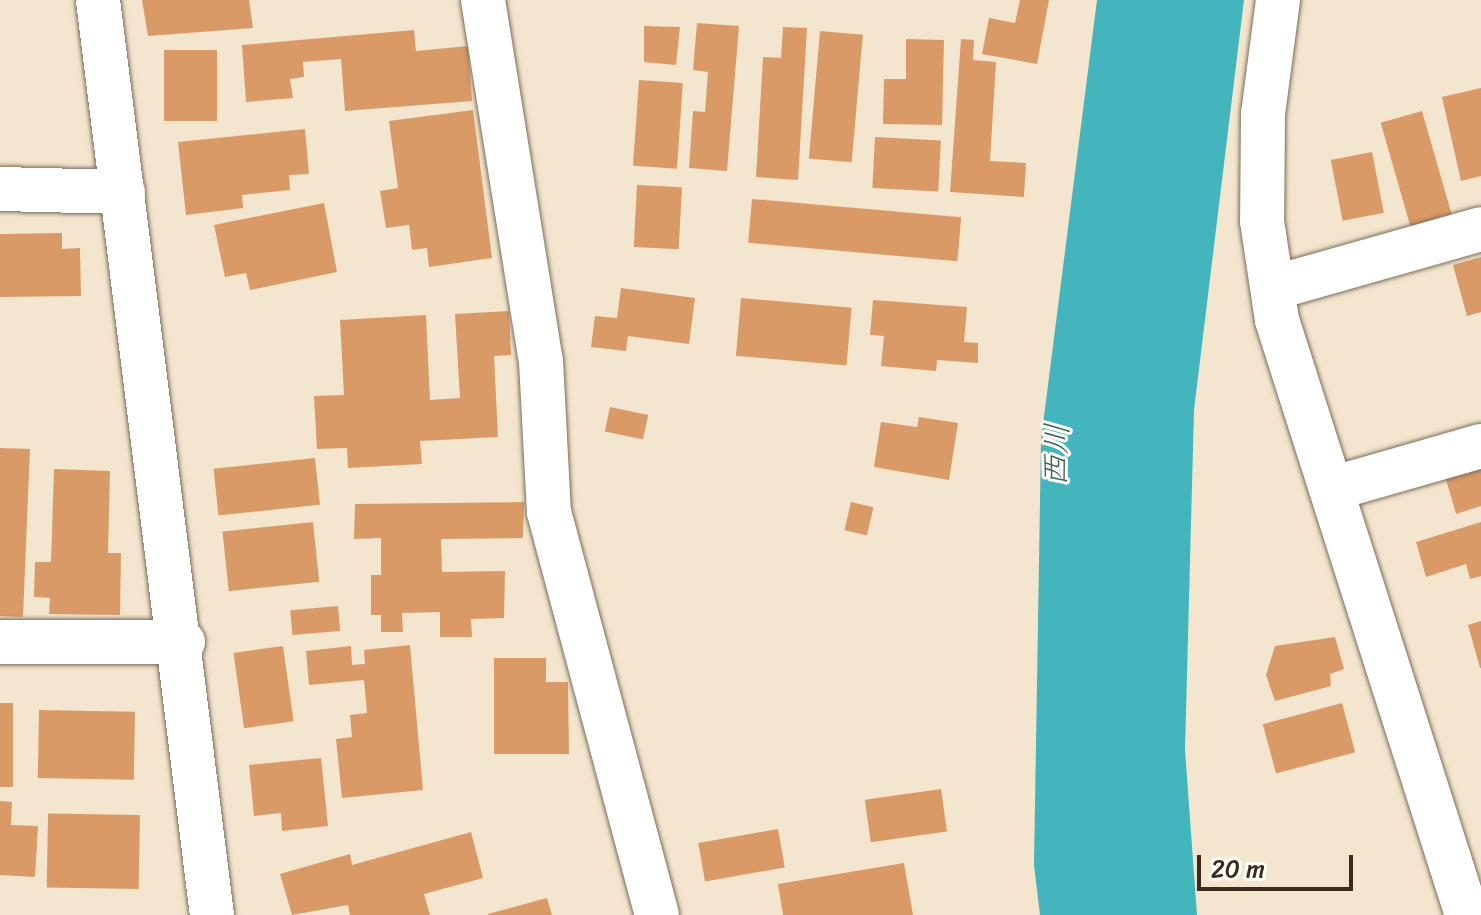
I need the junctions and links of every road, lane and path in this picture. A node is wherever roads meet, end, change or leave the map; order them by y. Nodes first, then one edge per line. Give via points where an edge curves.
1 (98, 0) edge
2 (483, 0) edge
3 (1278, 0) edge
4 (0, 189) edge
5 (123, 192) junction
6 (1481, 229) edge
7 (1273, 288) junction
8 (1481, 446) edge
9 (1331, 489) junction
10 (0, 642) edge
11 (183, 642) junction
12 (212, 915) edge
13 (657, 915) edge
14 (1467, 915) edge

1 - 5 street
2 - 13 street via 541,361 549,512
3 - 7 street via 1263,114 1262,221
4 - 5 street
5 - 11 street
6 - 7 street
7 - 9 street
8 - 9 street
9 - 14 street
10 - 11 street
11 - 12 street

